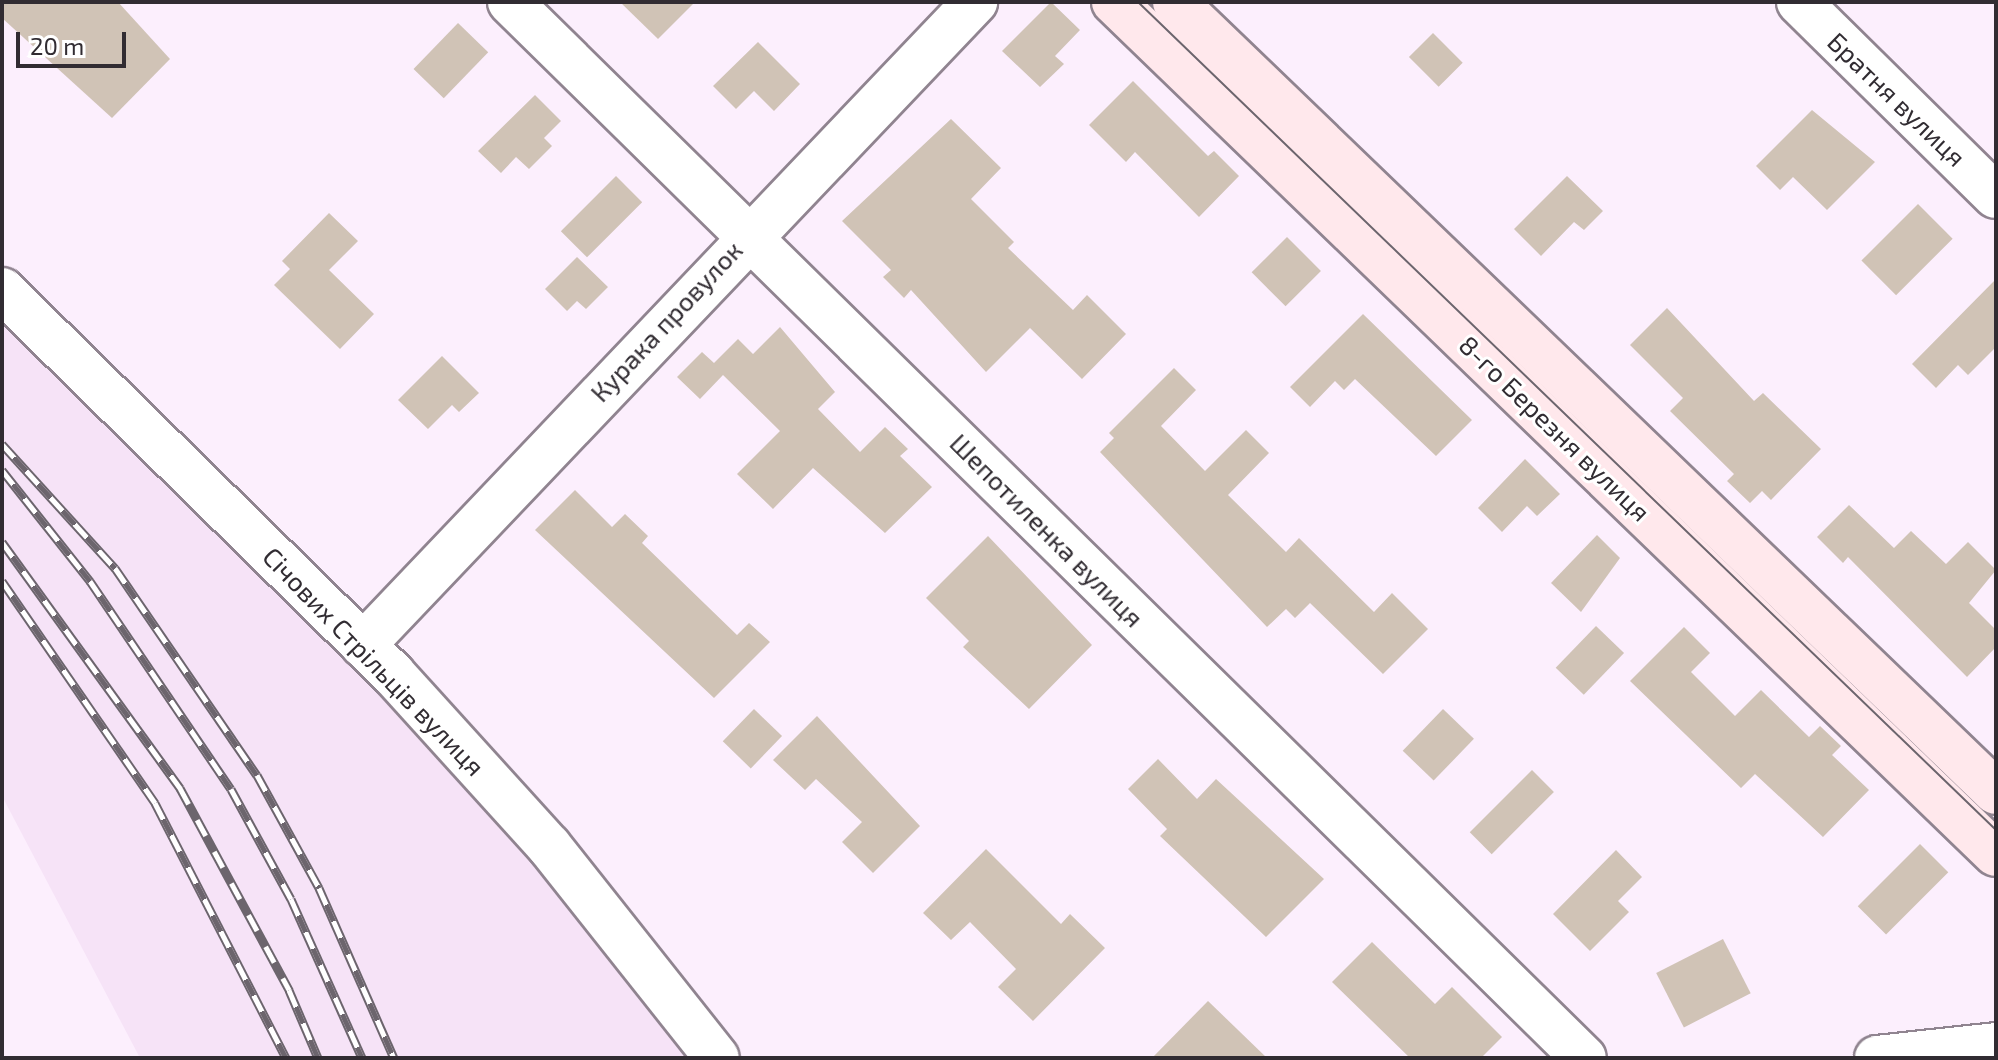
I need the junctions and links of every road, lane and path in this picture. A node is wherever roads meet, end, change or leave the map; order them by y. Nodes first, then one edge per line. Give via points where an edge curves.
1 (510, 2) edge
2 (975, 2) edge
3 (1114, 2) edge
4 (1175, 2) edge
5 (1799, 2) edge
6 (1996, 196) edge
7 (747, 235) junction
8 (2, 290) edge
9 (363, 645) junction
10 (1996, 792) edge
11 (1996, 854) edge
12 (1996, 1045) edge
13 (717, 1058) edge
14 (1584, 1058) edge
15 (1877, 1058) edge

1 - 7 street, Шепотиленка вулиця
2 - 7 street, Курака провулок
3 - 11 main road, 8-го Березня вулиця
4 - 10 main road, 8-го Березня вулиця
5 - 6 street, Братня вулиця
7 - 9 street, Курака провулок
7 - 14 street, Шепотиленка вулиця
8 - 9 street, Січових Стрільців вулиця
9 - 13 street, Січових Стрільців вулиця via 549,846
12 - 15 street

